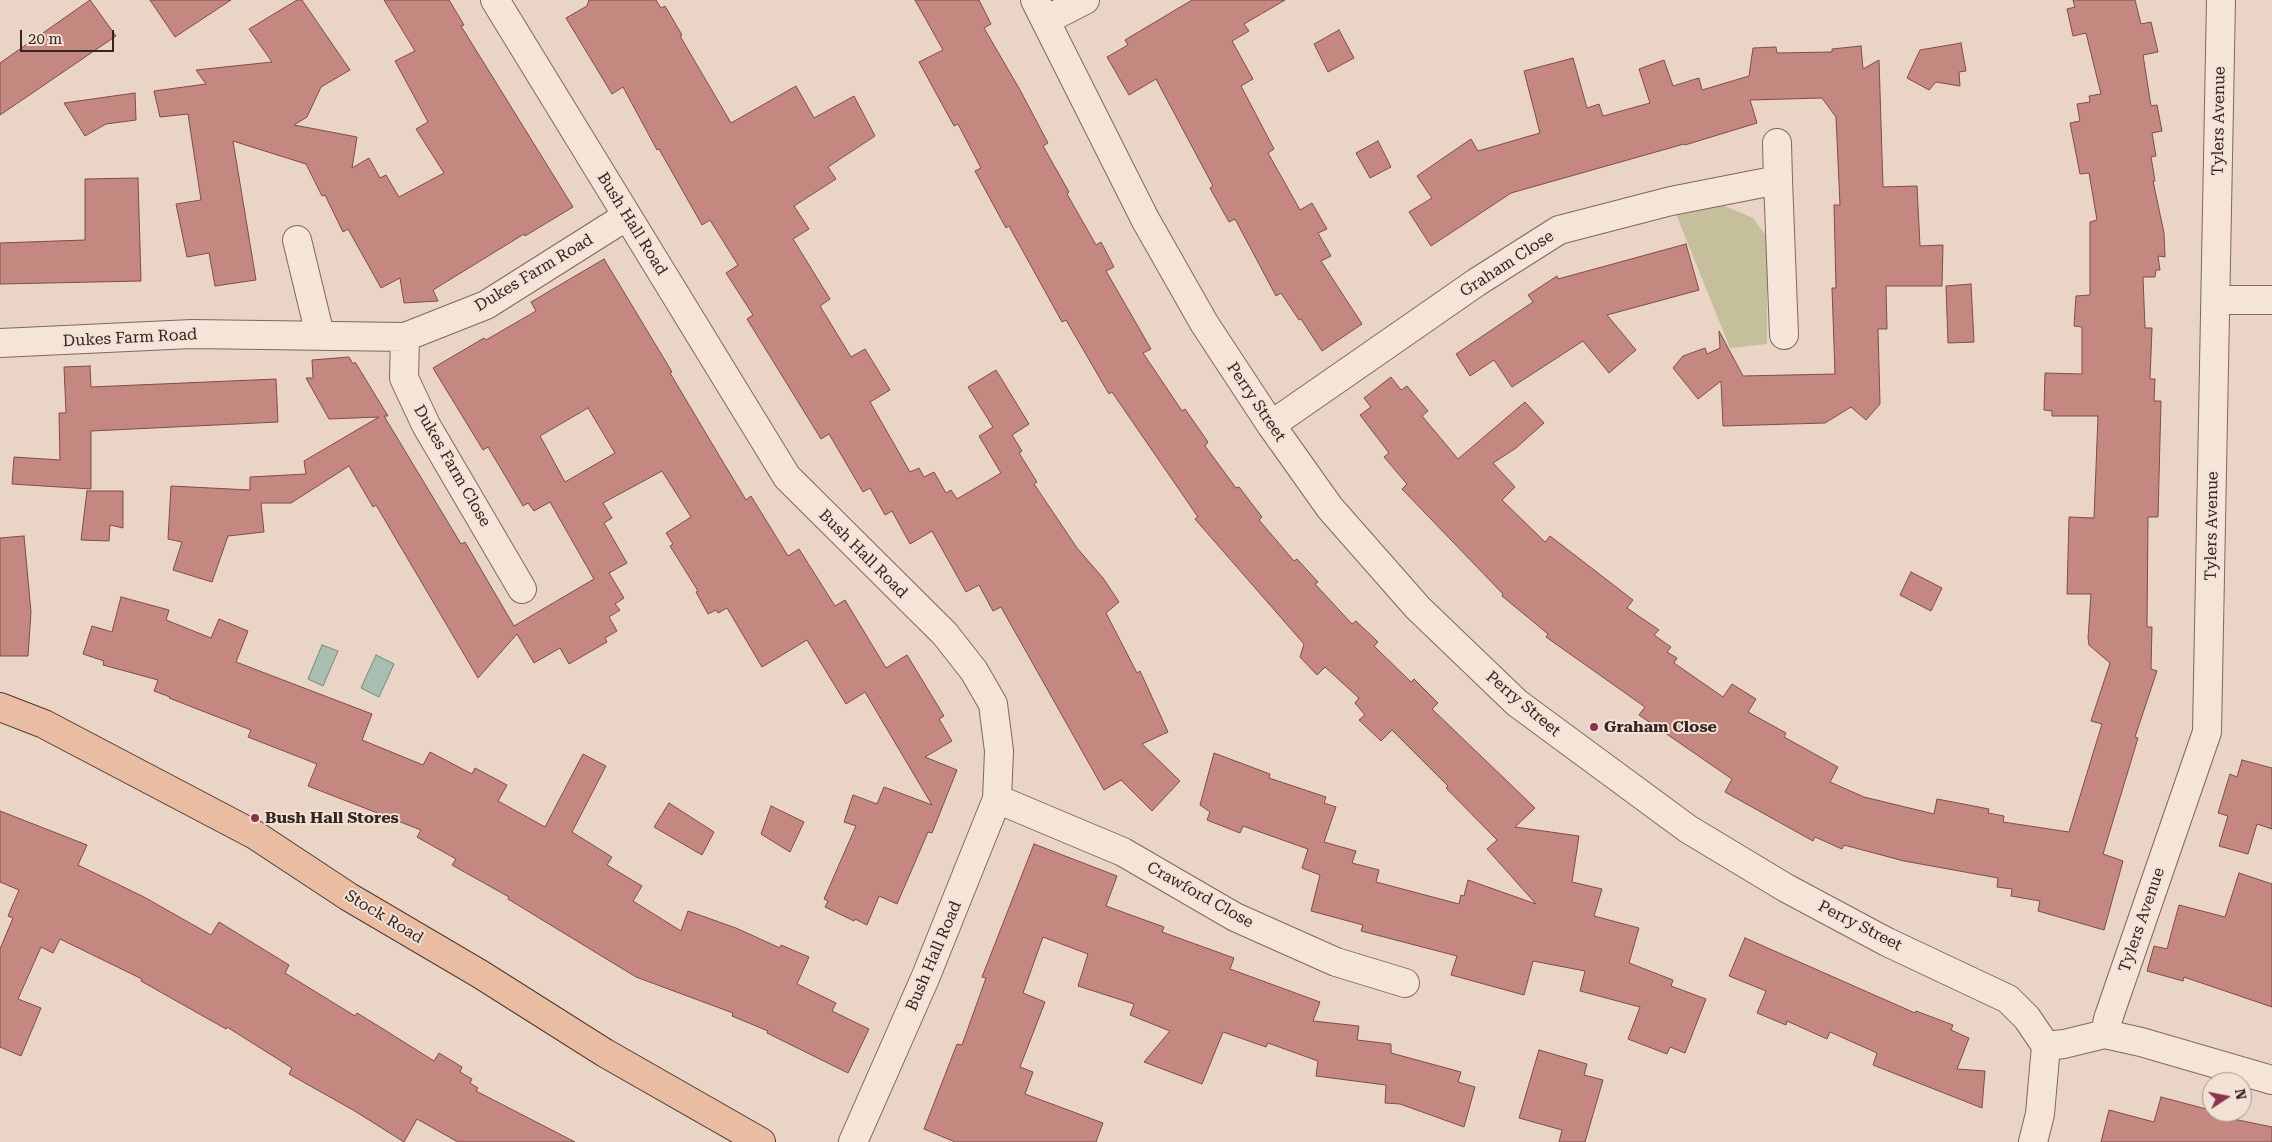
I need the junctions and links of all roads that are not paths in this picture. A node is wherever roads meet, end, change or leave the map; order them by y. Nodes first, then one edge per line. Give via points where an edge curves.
1 (495, 0) edge
2 (1085, 0) edge
3 (2221, 0) edge
4 (1041, 10) edge
5 (1777, 143) dead end
6 (1778, 180) junction
7 (627, 216) junction
8 (297, 240) dead end
9 (2216, 300) junction
10 (2272, 300) edge
11 (1784, 334) dead end
12 (320, 335) junction
13 (405, 337) junction
14 (0, 343) edge
15 (1271, 425) junction
16 (522, 589) dead end
17 (0, 707) edge
18 (997, 799) junction
19 (1405, 983) dead end
20 (2105, 1034) junction
21 (2046, 1046) junction
22 (2272, 1080) edge
23 (761, 1142) edge
24 (853, 1142) edge
25 (2033, 1142) edge

1 - 7 street, Bush Hall Road
2 - 4 street
3 - 9 street, Tylers Avenue
4 - 15 street, Perry Street via 1145,219 1204,323
5 - 6 street
6 - 11 street
6 - 15 street, Graham Close via 1671,201 1559,230 1477,282
7 - 13 street, Dukes Farm Road via 486,305
7 - 18 street, Bush Hall Road via 787,477 945,634 974,671 993,704 999,751
8 - 12 street
9 - 10 street
9 - 20 street, Tylers Avenue via 2207,732
12 - 13 street, Dukes Farm Road
12 - 14 street, Dukes Farm Road via 192,334
13 - 16 street, Dukes Farm Close via 404,378 426,425
15 - 21 street, Perry Street via 1330,508 1418,608 1517,703 1688,829 1786,888 1887,942 2008,999
17 - 23 main road, Stock Road via 44,724 255,835 349,897 605,1053
18 - 19 street, Crawford Close via 1123,852 1243,920 1336,962
18 - 24 street, Bush Hall Road
20 - 21 street
20 - 22 street
21 - 25 street via 2040,1114

